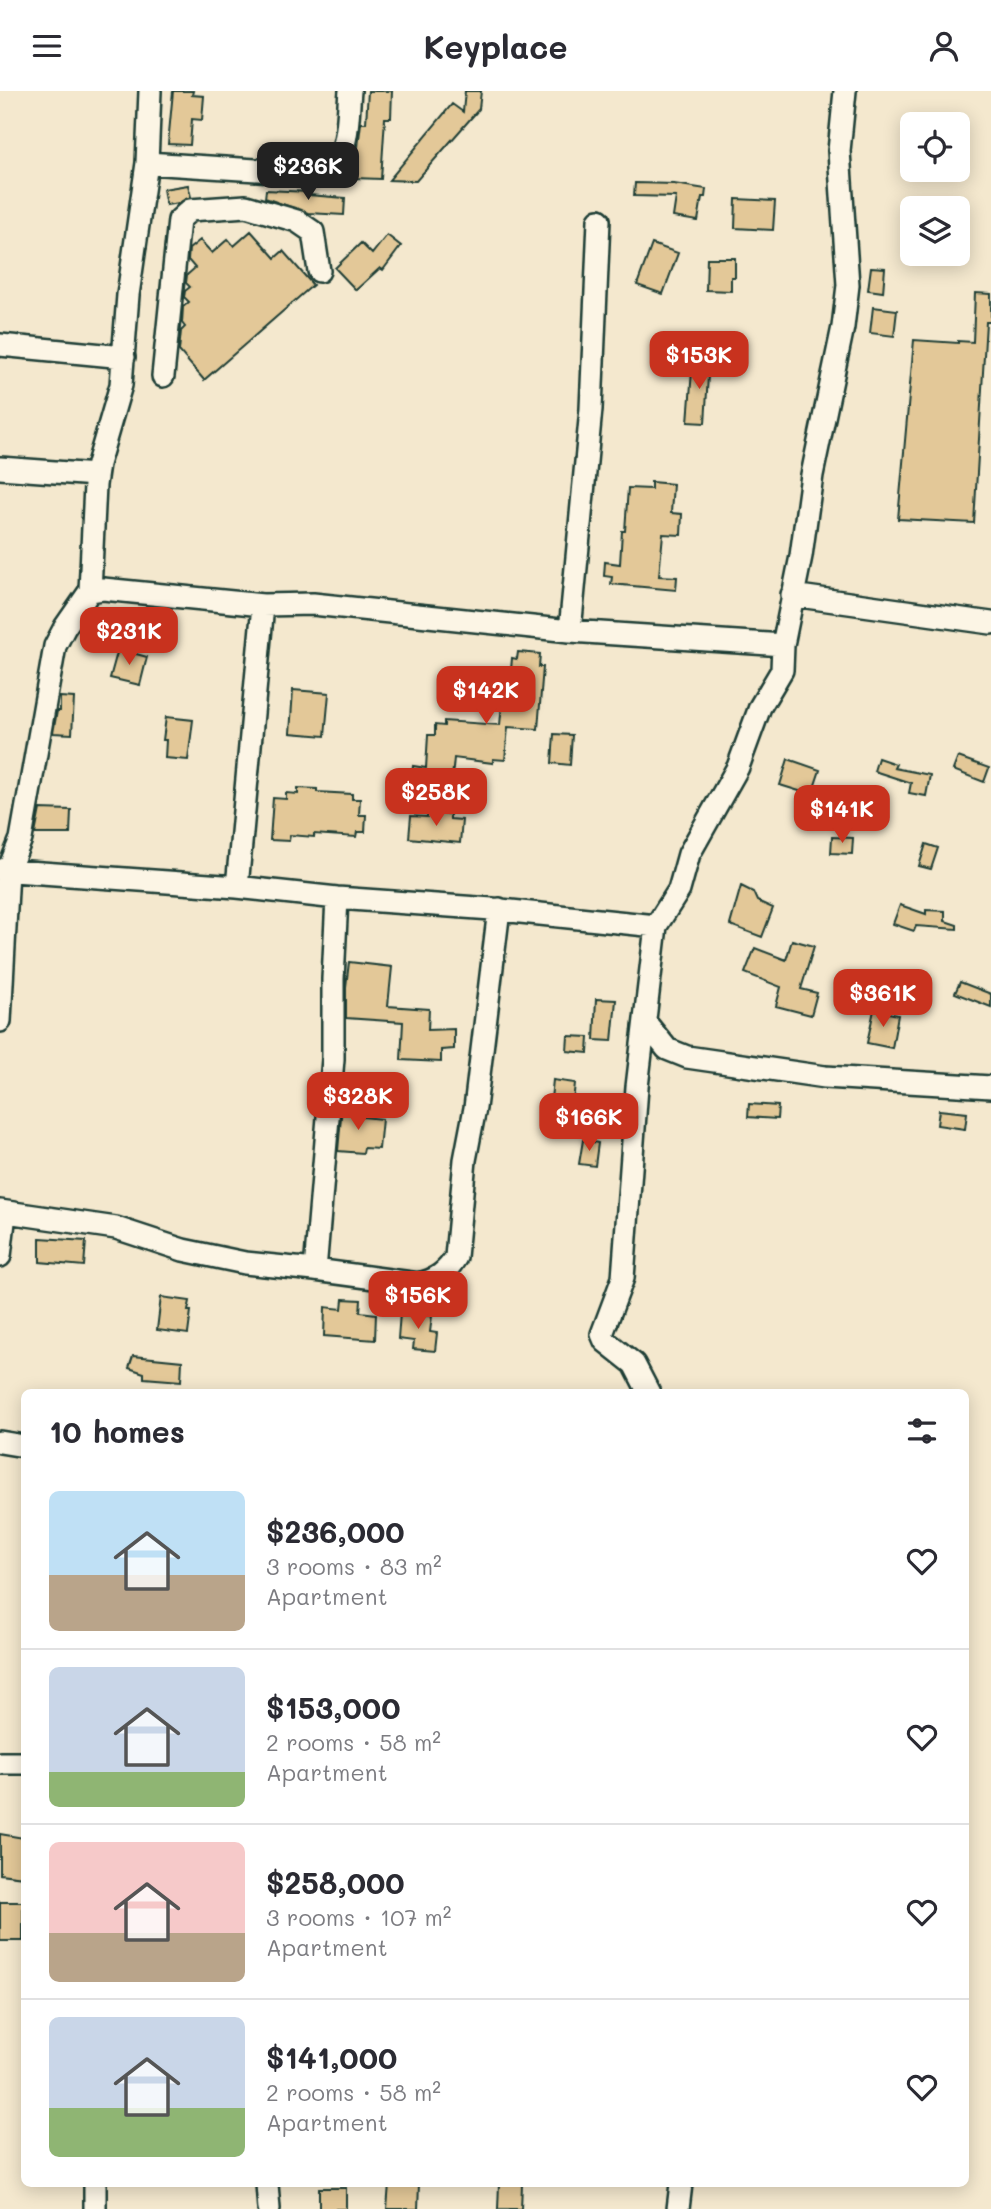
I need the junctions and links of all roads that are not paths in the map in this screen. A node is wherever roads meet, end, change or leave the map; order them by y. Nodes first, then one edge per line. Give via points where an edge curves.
1 (150, 91) edge
2 (350, 91) edge
3 (845, 91) edge
4 (147, 163) junction
5 (249, 170) junction
6 (246, 206) junction
7 (599, 219) dead end
8 (319, 271) dead end
9 (0, 345) edge
10 (124, 357) junction
11 (163, 376) dead end
12 (0, 468) edge
13 (96, 475) junction
14 (90, 591) junction
15 (792, 595) junction
16 (263, 605) junction
17 (991, 623) edge
18 (570, 631) junction
19 (783, 645) junction
20 (4, 871) edge
21 (237, 887) junction
22 (337, 898) junction
23 (499, 909) junction
24 (656, 926) junction
25 (0, 1021) edge
26 (646, 1023) junction
27 (991, 1087) edge
28 (2, 1212) edge
29 (0, 1256) edge
30 (315, 1270) junction
31 (647, 1389) edge
32 (0, 1442) edge
33 (21, 1446) edge
34 (0, 1763) edge
35 (21, 1763) edge
36 (95, 2187) edge
37 (267, 2187) edge
38 (681, 2187) edge
39 (94, 2209) edge
40 (269, 2209) edge
41 (678, 2209) edge

1 - 4 street
2 - 5 street via 342,154 336,165 319,174
3 - 15 street via 839,151 848,285
4 - 5 street
4 - 10 street
5 - 6 street
6 - 8 street via 297,221 313,232
6 - 11 street via 190,210 179,220
7 - 18 street via 591,409
9 - 10 street
10 - 13 street via 118,400
12 - 13 street
13 - 14 street
14 - 16 street
14 - 20 street via 55,646 21,839
15 - 17 street
15 - 19 street
16 - 18 street via 313,604
16 - 21 street
18 - 19 street
19 - 24 street via 782,670 760,707 738,767 689,854 679,890
20 - 21 street
20 - 25 street
21 - 22 street
22 - 23 street
22 - 30 street via 334,1059
23 - 24 street
23 - 30 street via 456,1257 435,1281 419,1285
24 - 26 street
26 - 27 street via 667,1049 687,1057 825,1077
26 - 31 street via 623,1278 601,1335 634,1364
28 - 29 street
28 - 30 street via 116,1228 183,1250 245,1263
32 - 33 street
34 - 35 street
36 - 39 street
37 - 40 street
38 - 41 street

